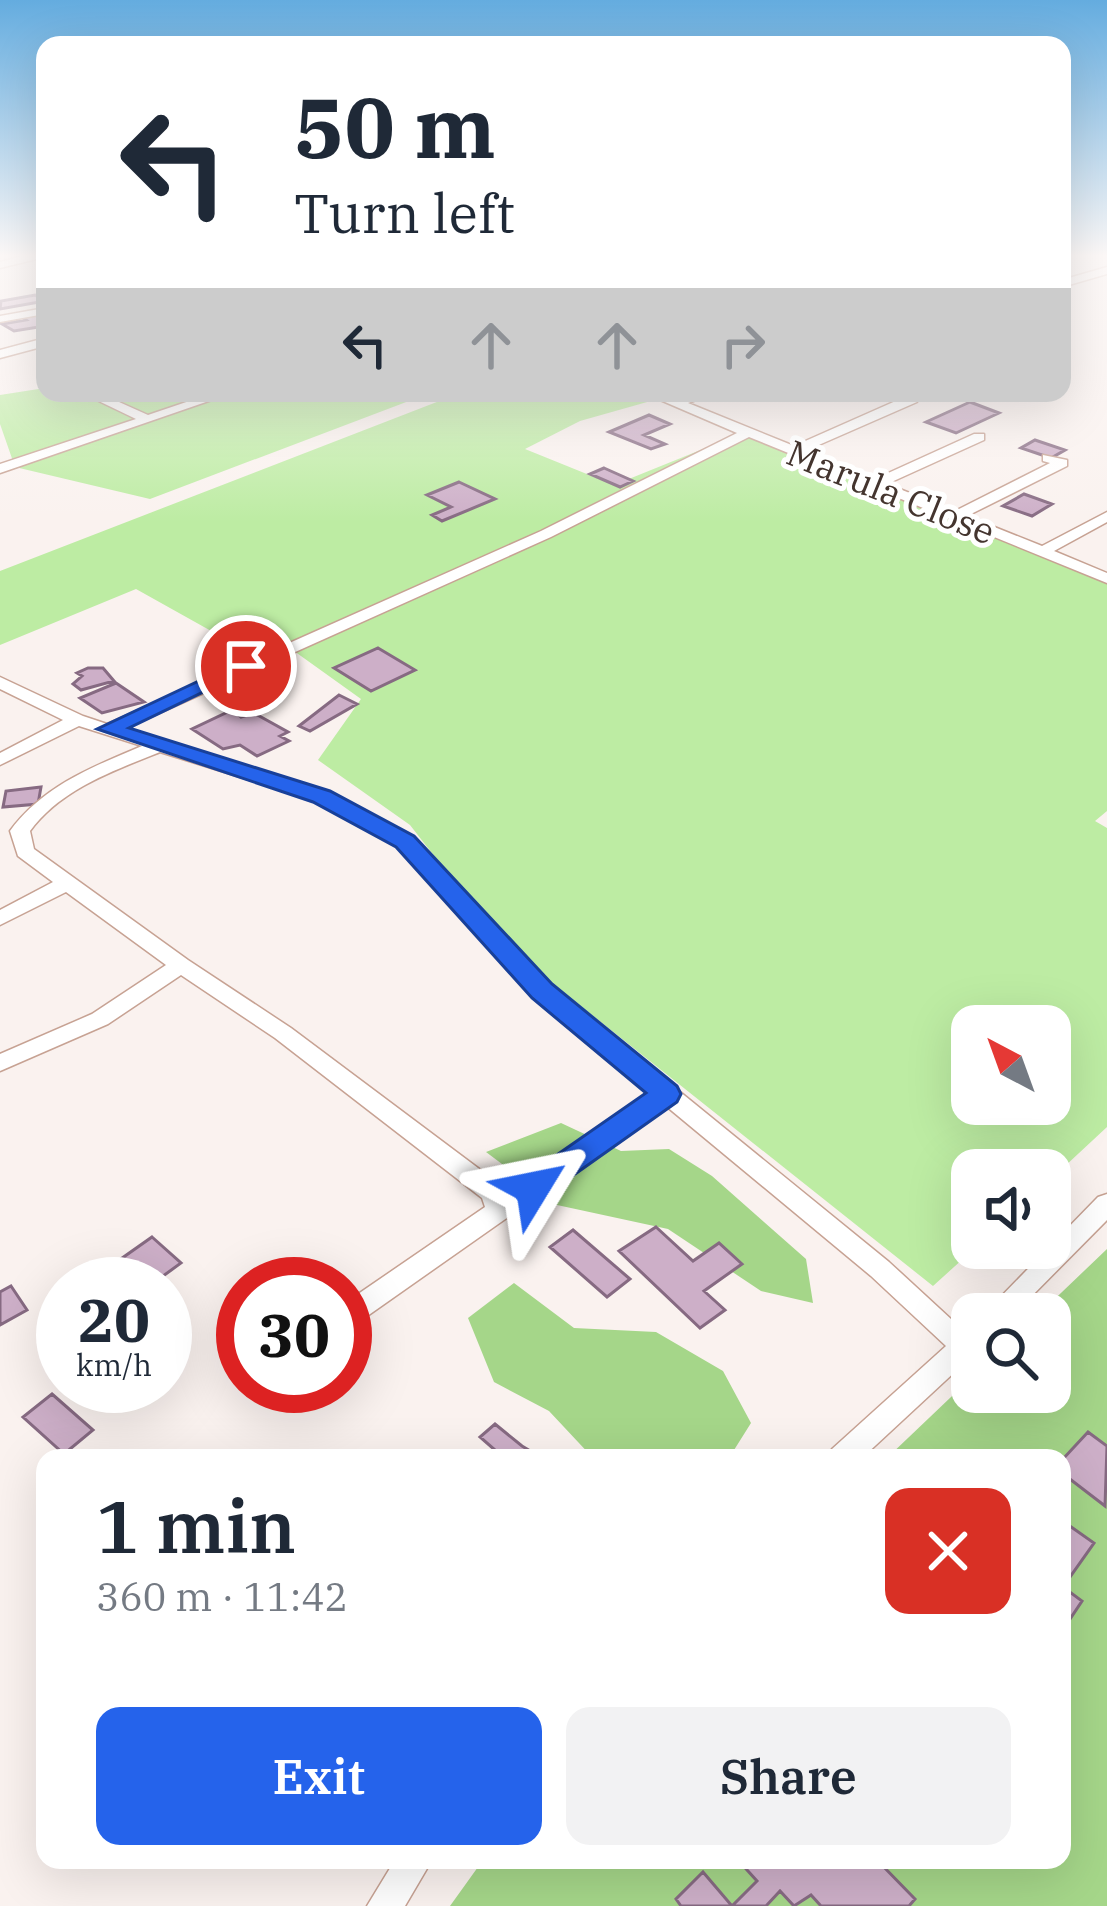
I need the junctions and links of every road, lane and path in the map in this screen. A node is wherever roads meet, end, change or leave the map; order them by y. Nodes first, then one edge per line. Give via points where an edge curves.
1 (36, 344) edge
2 (0, 354) edge
3 (108, 402) edge
4 (199, 402) edge
5 (671, 402) edge
6 (682, 402) edge
7 (905, 402) edge
8 (676, 404) junction
9 (147, 419) junction
10 (745, 434) junction
11 (979, 437) dead end
12 (791, 452) junction
13 (1048, 458) dead end
14 (0, 469) edge
15 (873, 485) junction
16 (1107, 516) edge
17 (954, 517) junction
18 (1042, 552) junction
19 (1107, 578) edge
20 (0, 682) edge
21 (77, 720) junction
22 (109, 729) junction
23 (155, 747) junction
24 (0, 760) edge
25 (69, 882) junction
26 (0, 918) edge
27 (181, 965) junction
28 (0, 1063) edge
29 (666, 1094) junction
30 (1107, 1204) edge
31 (499, 1211) junction
32 (1018, 1293) edge
33 (372, 1299) edge
34 (951, 1329) edge
35 (951, 1359) edge
36 (852, 1449) edge
37 (409, 1869) edge
38 (385, 1906) edge

1 - 2 street
3 - 9 street
4 - 9 street
5 - 8 street, Marula Close
6 - 8 street
7 - 12 street
8 - 10 street, Marula Close
9 - 14 street
10 - 12 street, Marula Close
10 - 22 street via 546,534
11 - 15 street
12 - 15 street, Marula Close
13 - 17 street via 1062,463
15 - 17 street, Marula Close
16 - 18 street
17 - 18 street, Marula Close
18 - 19 street, Marula Close
20 - 21 street
21 - 22 street
21 - 24 street
22 - 23 street
23 - 25 street via 84,778 31,814 20,831 25,851
23 - 29 street via 321,796 405,841 542,991
25 - 26 street
25 - 27 street
27 - 28 street via 100,1019
27 - 31 street via 493,1193
29 - 31 street
29 - 34 street
30 - 32 street
31 - 33 street
35 - 36 street
37 - 38 street

